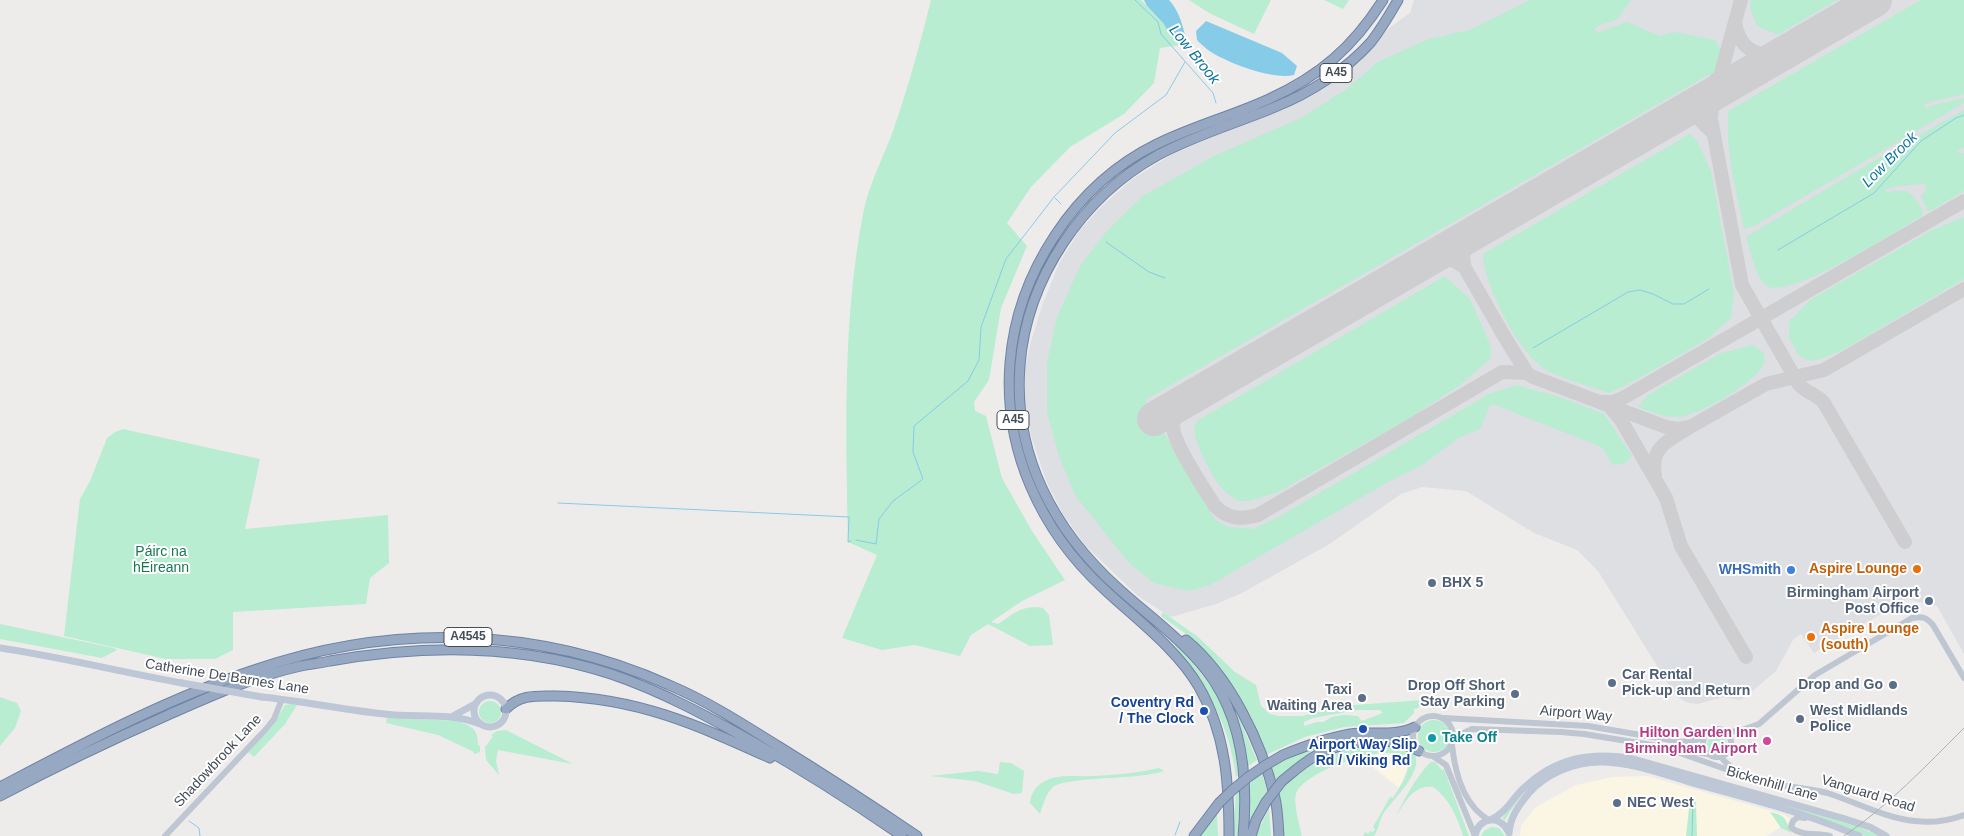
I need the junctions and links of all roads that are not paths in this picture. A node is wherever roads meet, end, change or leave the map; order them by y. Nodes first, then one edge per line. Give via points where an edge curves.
1 (1383, 0) edge
2 (1398, 0) edge
3 (1145, 611) junction
4 (0, 648) edge
5 (1964, 678) edge
6 (282, 699) junction
7 (475, 704) junction
8 (506, 709) junction
9 (452, 716) junction
10 (1444, 718) junction
11 (480, 724) junction
12 (1415, 726) junction
13 (1726, 732) junction
14 (1704, 736) junction
15 (1453, 743) junction
16 (1663, 746) junction
17 (1419, 751) junction
18 (1708, 754) junction
19 (1432, 757) junction
20 (1721, 757) junction
21 (28, 772) junction
22 (1744, 775) junction
23 (812, 776) junction
24 (1227, 781) junction
25 (0, 783) edge
26 (0, 787) edge
27 (0, 796) edge
28 (1275, 800) junction
29 (1964, 815) edge
30 (1491, 819) junction
31 (1819, 820) junction
32 (1194, 834) edge
33 (1509, 834) edge
34 (166, 836) edge
35 (902, 836) edge
36 (917, 836) edge
37 (1224, 836) edge
38 (1229, 836) edge
39 (1243, 836) edge
40 (1251, 836) edge
41 (1276, 836) edge
42 (1280, 836) edge
43 (1474, 836) edge
44 (1830, 836) edge
45 (1859, 836) edge
46 (1886, 836) edge

1 - 24 highway, A45 via 1358,36 1320,71 1269,100 1153,146 1102,181 1065,220 1046,250 1028,286 1016,327 1010,364 1014,428 1027,479 1042,512 1077,562 1170,650 1191,675 1217,726
2 - 3 highway, A45 via 1370,42 1337,72 1308,92 1158,155 1112,188 1065,241 1035,295 1022,345 1020,368 1021,410 1036,476 1074,543 1097,569
3 - 28 highway via 1191,645 1214,668 1248,723
3 - 39 highway, A45 via 1186,648 1214,682 1231,715 1245,772
4 - 6 main road, Catherine De Barnes Lane, bridge via 134,675
5 - 13 street via 1928,618 1912,618 1815,675 1759,724
6 - 9 main road, Catherine De Barnes Lane via 386,714
6 - 34 street, Shadowbrook Lane via 268,728
7 - 8 main road via 482,696 492,695 502,700
7 - 9 main road, Catherine De Barnes Lane
7 - 11 main road via 474,716
8 - 11 main road via 498,725 488,727
8 - 23 highway via 518,699 528,697 624,703 694,724
9 - 11 main road, Catherine De Barnes Lane
10 - 12 street via 1424,717
10 - 14 street, Airport Way via 1588,726 1682,742
10 - 15 street via 1453,730
12 - 17 street via 1413,740
12 - 32 highway, bridge via 1401,733 1335,737 1283,755 1233,788
13 - 14 street via 1713,729
13 - 20 street via 1731,748
14 - 18 street via 1702,743
15 - 16 street, Airport Way via 1457,736 1472,729 1584,734
15 - 19 street via 1441,755
15 - 30 street via 1454,762 1464,792 1478,813
16 - 18 street, Airport Way
16 - 22 street
17 - 19 street
17 - 40 highway, bridge via 1394,742 1378,741 1348,745 1316,756 1282,781 1266,802
18 - 20 street
19 - 43 street via 1446,765
20 - 22 street, Vanguard Road
21 - 25 highway
21 - 26 highway, A4545
21 - 36 highway, A4545 via 185,697 230,678 293,658 393,639 493,638 591,656 671,685 744,724
22 - 29 street, Vanguard Road via 1826,793 1902,819 1927,822 1952,820
23 - 27 highway, A4545 via 694,710 617,676 502,651 444,649 365,655 302,665 272,674 143,725
23 - 35 highway, A4545
24 - 37 highway
24 - 38 highway, A45
28 - 41 highway
28 - 42 highway
30 - 33 main road via 1501,822
30 - 43 main road, Bickenhill Lane via 1481,823
30 - 46 main road, Bickenhill Lane via 1500,815 1524,787 1541,774 1568,760 1599,755 1636,760 1801,806 1861,824
31 - 33 main road, Bickenhill Lane via 1632,766 1599,762 1564,770 1542,781 1519,806 1509,824
31 - 44 street via 1798,817 1792,821 1792,827 1799,833
31 - 45 main road, Bickenhill Lane

